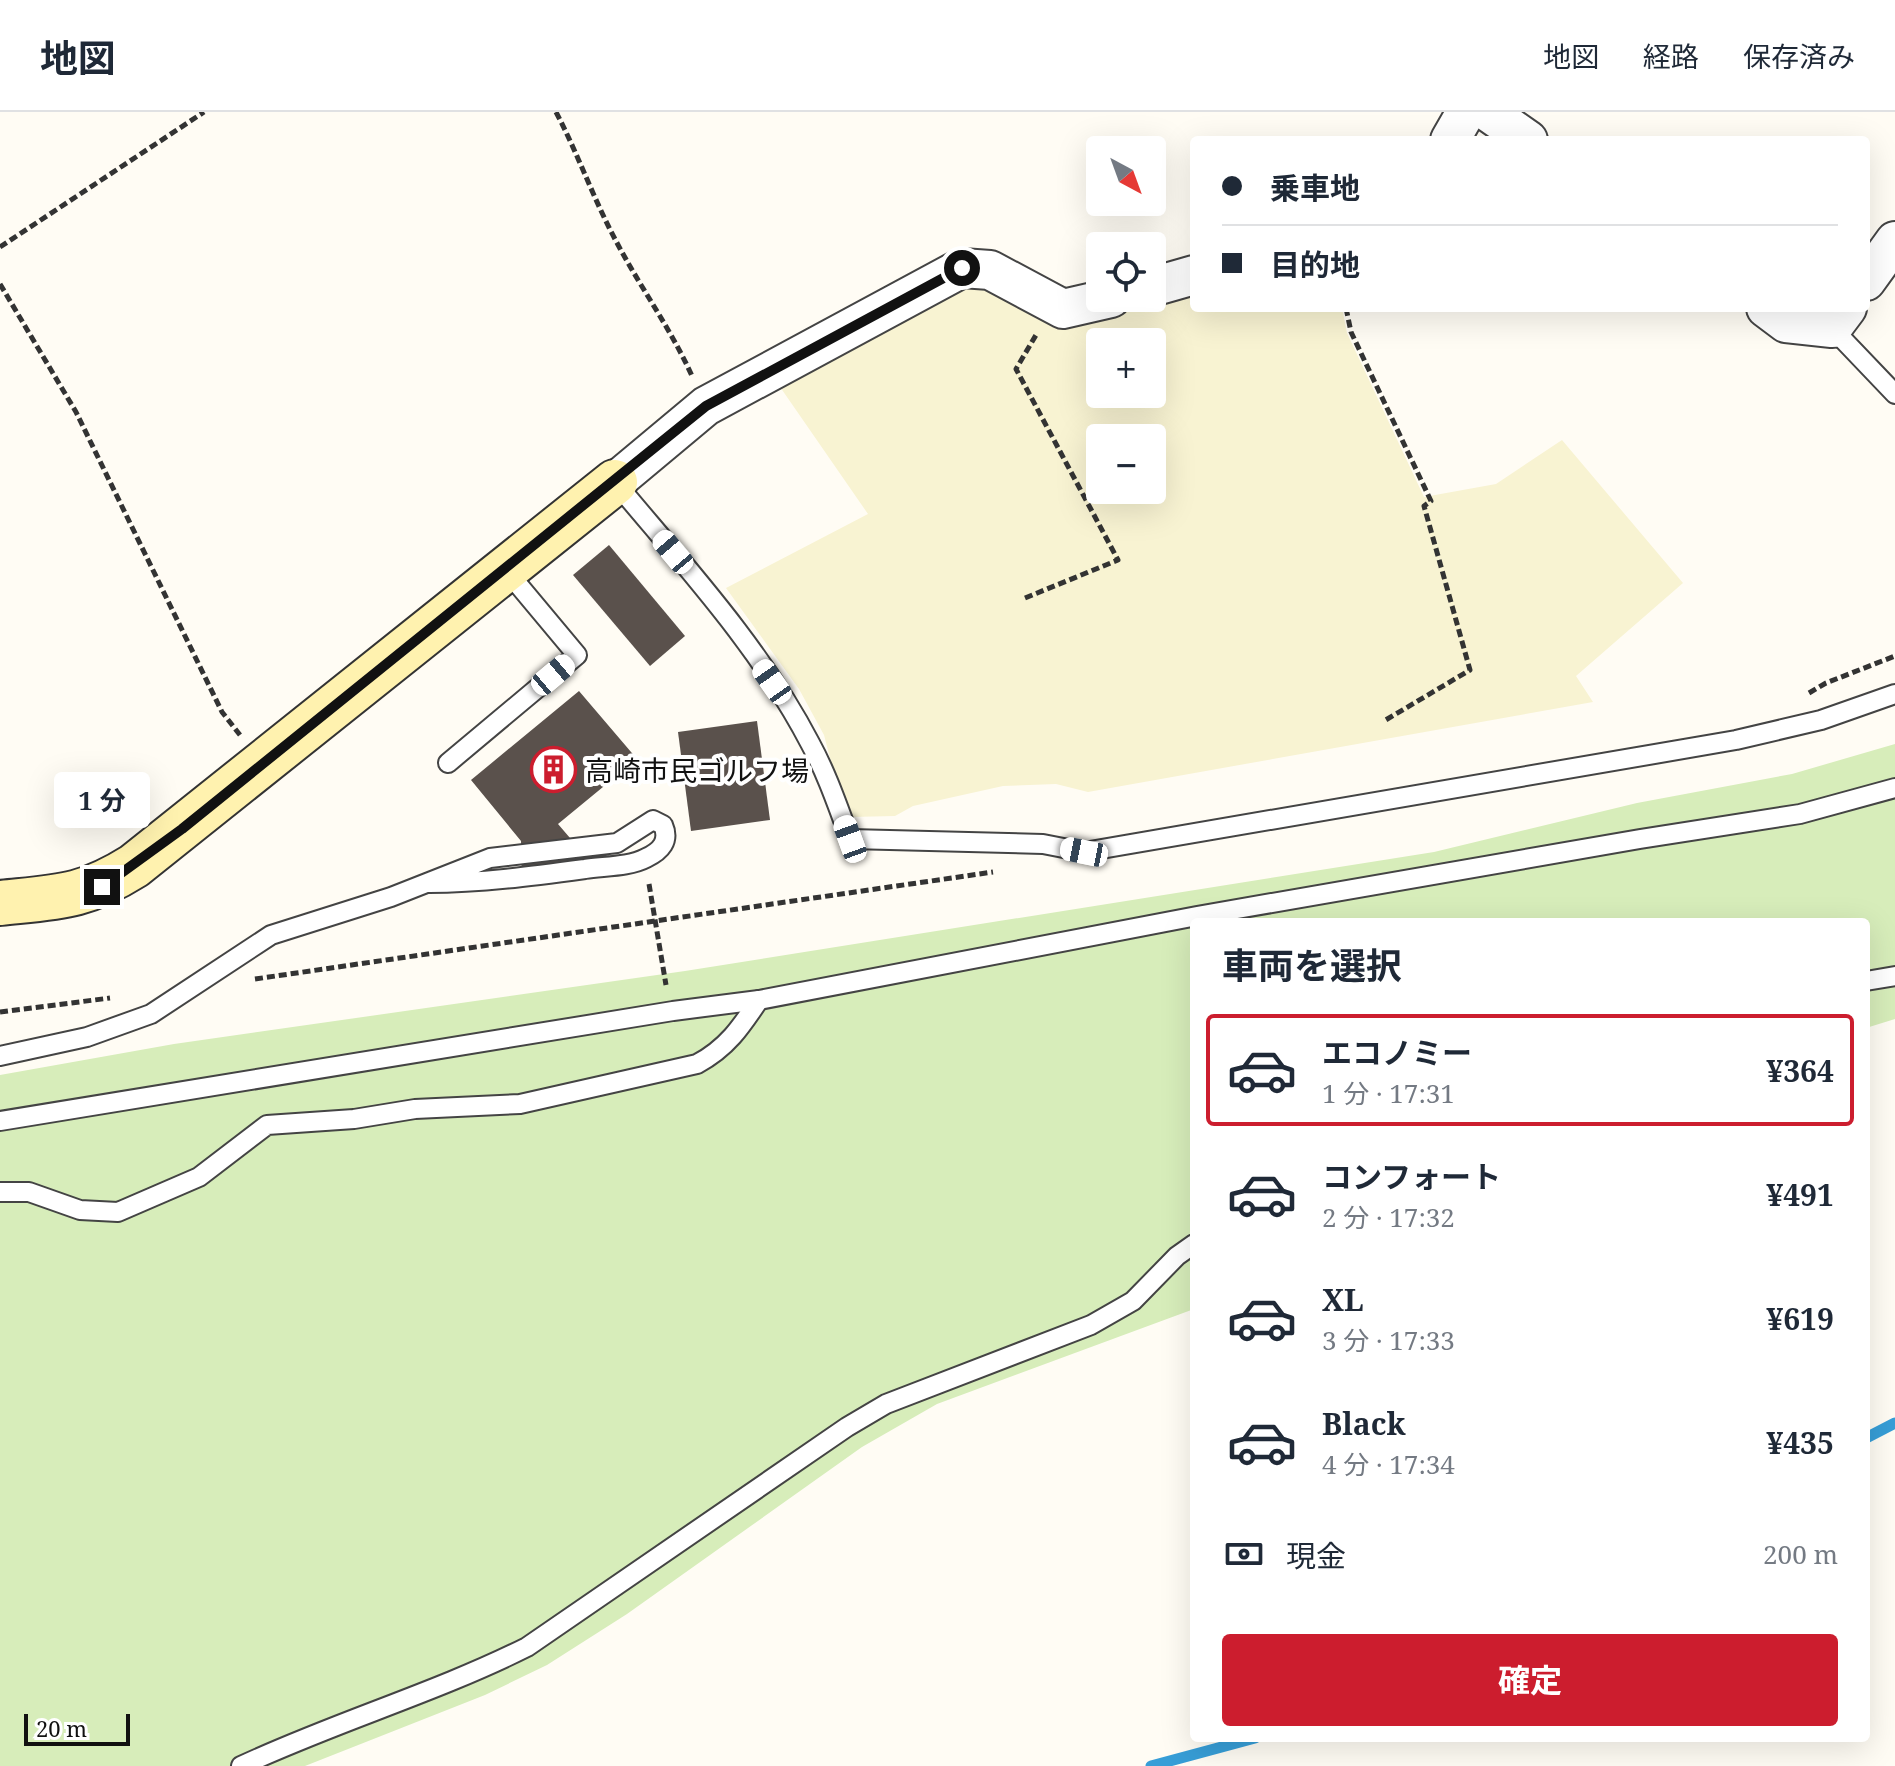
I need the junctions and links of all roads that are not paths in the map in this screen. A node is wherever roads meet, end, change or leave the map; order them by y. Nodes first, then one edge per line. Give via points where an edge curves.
1 (1466, 112) edge
2 (1488, 112) edge
3 (1452, 136) edge
4 (1522, 136) edge
5 (1895, 241) edge
6 (1870, 275) edge
7 (1190, 276) edge
8 (1166, 283) edge
9 (1086, 305) edge
10 (1771, 312) edge
11 (1840, 318) edge
12 (1895, 394) edge
13 (615, 482) junction
14 (506, 570) junction
15 (1895, 694) edge
16 (448, 763) dead end
17 (1895, 788) edge
18 (429, 883) junction
19 (0, 903) edge
20 (1895, 976) edge
21 (1870, 980) edge
22 (759, 1000) junction
23 (0, 1056) edge
24 (0, 1121) edge
25 (0, 1192) edge
26 (1190, 1247) edge
27 (241, 1766) edge

1 - 3 street
2 - 4 street
5 - 6 street
7 - 8 street
9 - 13 street via 1051,305 990,270 962,268 706,406
10 - 11 street via 1786,323
11 - 12 lane
13 - 14 street
13 - 15 lane via 712,598 787,702 823,770 850,839 1043,844 1084,852 1736,740 1821,720
14 - 16 lane via 577,655
14 - 19 street via 134,866 102,887
17 - 22 lane via 1800,814 1197,916
18 - 18 lane via 490,858 617,843 653,820 667,835 664,845 644,860 476,883
18 - 23 lane via 271,935 151,1014 87,1037
20 - 21 lane
22 - 24 lane
22 - 25 lane via 736,1035 697,1064 520,1104 267,1125 199,1177 118,1212 80,1210 29,1192
26 - 27 lane via 1133,1301 1091,1325 886,1404 847,1427 527,1647 474,1674

